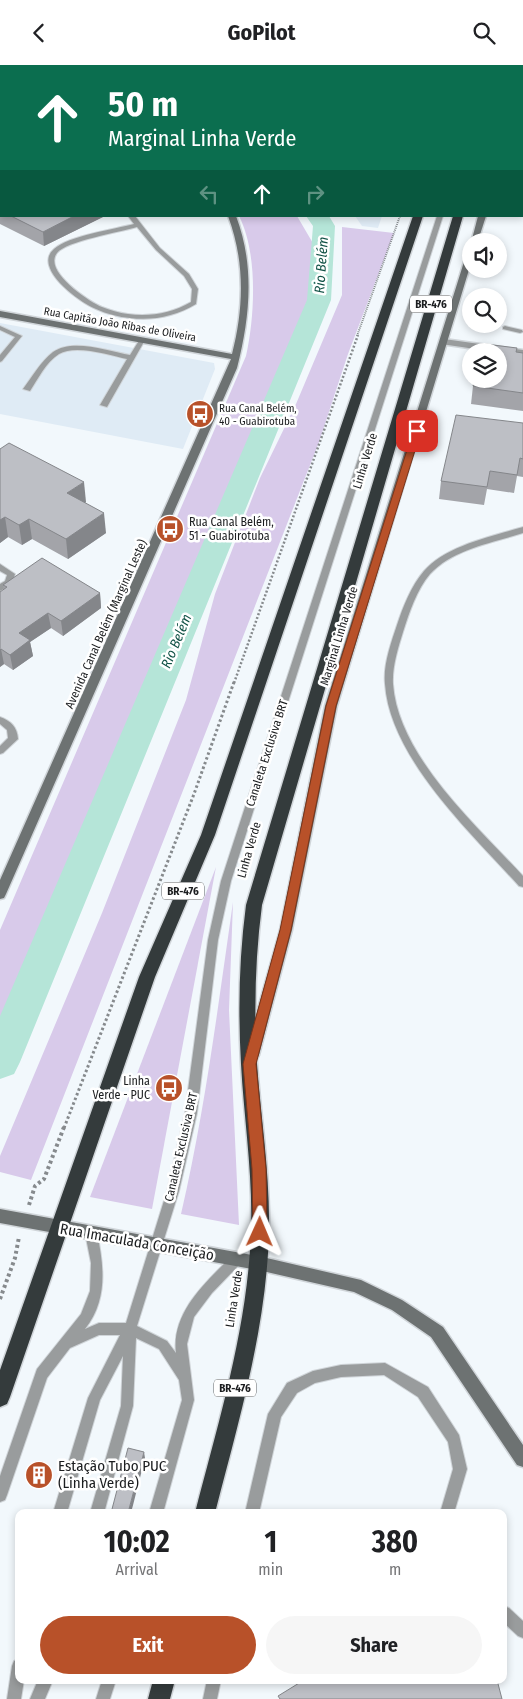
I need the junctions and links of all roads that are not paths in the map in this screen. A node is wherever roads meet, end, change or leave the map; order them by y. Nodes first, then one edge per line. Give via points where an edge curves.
1 (133, 217) edge
2 (232, 217) edge
3 (418, 217) edge
4 (440, 217) edge
5 (458, 217) edge
6 (482, 217) edge
7 (138, 225) junction
8 (477, 233) edge
9 (463, 278) edge
10 (3, 314) edge
11 (0, 322) edge
12 (0, 328) edge
13 (507, 328) edge
14 (520, 331) dead end
15 (142, 340) junction
16 (444, 341) junction
17 (523, 353) edge
18 (236, 357) junction
19 (132, 358) junction
20 (0, 360) edge
21 (27, 389) dead end
22 (104, 405) dead end
23 (523, 530) edge
24 (0, 567) edge
25 (0, 588) edge
26 (0, 720) edge
27 (0, 751) edge
28 (523, 883) edge
29 (0, 894) edge
30 (250, 1064) junction
31 (0, 1216) edge
32 (59, 1228) junction
33 (91, 1233) junction
34 (157, 1245) junction
35 (238, 1259) junction
36 (258, 1263) junction
37 (130, 1329) junction
38 (68, 1343) junction
39 (184, 1376) junction
40 (0, 1397) edge
41 (523, 1459) edge
42 (0, 1495) edge
43 (61, 1509) edge
44 (98, 1509) edge
45 (157, 1509) edge
46 (206, 1509) edge
47 (253, 1509) edge
48 (448, 1509) edge
49 (507, 1616) edge
50 (523, 1631) edge
51 (16, 1684) edge
52 (44, 1684) edge
53 (108, 1684) edge
54 (163, 1684) edge
55 (213, 1684) edge
56 (14, 1699) edge
57 (37, 1699) edge
58 (103, 1699) edge
59 (159, 1699) edge
60 (210, 1699) edge

1 - 7 lane
2 - 18 main road, Avenida Canal Belém (Marginal Leste) via 240,239 244,271 243,311
3 - 32 highway, BR-476 via 208,835 147,977
4 - 34 lane, Canaleta Exclusiva BRT via 226,881 213,939 191,1113
5 - 30 highway, Linha Verde / BR-476 via 259,883 247,960
6 - 8 main road
7 - 7 lane via 158,249 187,275 196,289 194,303 182,311 156,317 128,316 98,307 77,295 52,269 54,251
9 - 16 main road, Marginal Linha Verde
10 - 11 lane
10 - 15 main road, Rua Capitão João Ribas de Oliveira
12 - 20 lane via 19,335
13 - 14 lane
15 - 18 main road, Rua Capitão João Ribas de Oliveira
15 - 19 lane
16 - 17 street
16 - 30 main road, Marginal Linha Verde via 331,706 286,930
18 - 29 main road, Avenida Canal Belém (Marginal Leste)
19 - 21 lane via 82,348 62,349
19 - 22 lane
23 - 28 lane via 443,558 423,573 398,632 389,685 397,718 424,773
24 - 25 lane via 10,574 9,582
26 - 27 lane via 13,732 13,739
30 - 36 highway, Linha Verde / BR-476 via 260,1185
31 - 32 main road, Rua Imaculada Conceição
32 - 33 main road, Rua Imaculada Conceição
32 - 40 highway, BR-476
33 - 34 main road, Rua Imaculada Conceição
33 - 38 lane via 97,1263 96,1291 86,1318
34 - 35 main road, Rua Imaculada Conceição
34 - 37 lane, Canaleta Exclusiva BRT
35 - 36 main road, Rua Imaculada Conceição
35 - 39 lane via 208,1289 190,1314 181,1344
36 - 41 main road, Rua Imaculada Conceição via 356,1285 397,1305 437,1332
36 - 46 highway, Linha Verde / BR-476 via 244,1353
37 - 38 lane via 99,1329
37 - 39 lane via 163,1345
37 - 43 lane, Canaleta Exclusiva BRT via 94,1398
37 - 44 lane, Canaleta Exclusiva BRT via 127,1406
38 - 42 lane via 42,1373
39 - 45 lane via 188,1400
47 - 48 lane via 275,1414 292,1388 313,1377 341,1371 385,1369 423,1392 454,1440 460,1469
49 - 50 lane
51 - 56 lane
52 - 57 lane
53 - 58 lane
54 - 59 highway
55 - 60 lane

